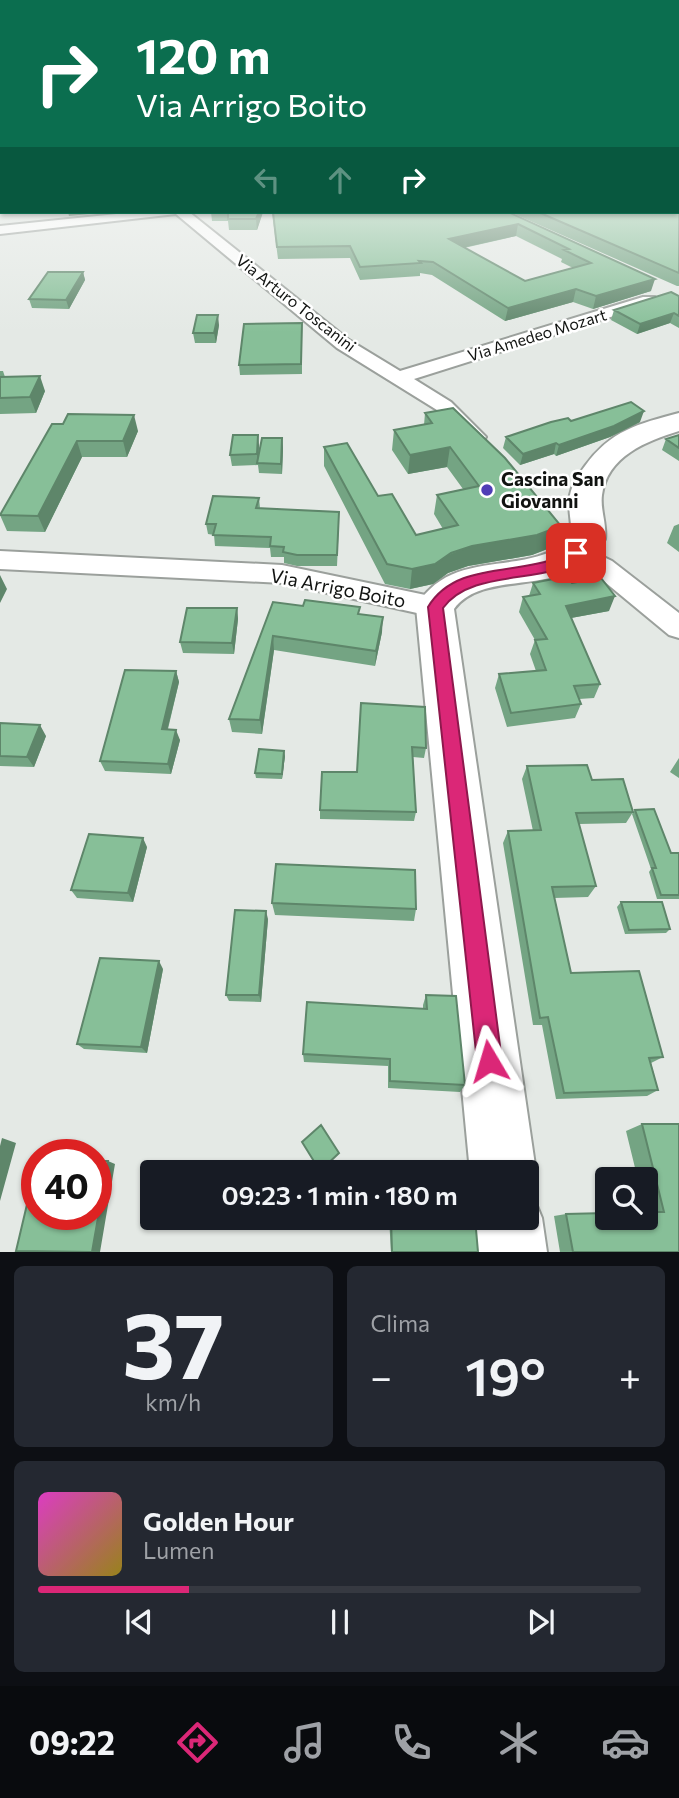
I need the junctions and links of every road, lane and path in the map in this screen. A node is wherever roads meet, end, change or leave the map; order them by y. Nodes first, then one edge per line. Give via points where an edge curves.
1 (148, 214) edge
2 (184, 214) edge
3 (0, 230) edge
4 (672, 293) edge
5 (401, 377) junction
6 (679, 422) edge
7 (489, 453) edge
8 (576, 553) junction
9 (0, 560) edge
10 (435, 607) junction
11 (679, 628) edge
12 (502, 1160) edge
13 (509, 1230) edge
14 (512, 1252) edge

1 - 3 street
2 - 5 street, Via Arturo Toscanini via 343,344
4 - 5 street, Via Amedeo Mozart
5 - 7 street, Via Arturo Toscanini via 444,406
6 - 8 street via 623,442 594,475 586,493 589,541
8 - 10 street via 562,562 468,582 446,593
8 - 11 street via 603,567
9 - 10 street, Via Arrigo Boito via 282,575
10 - 12 street
13 - 14 street

